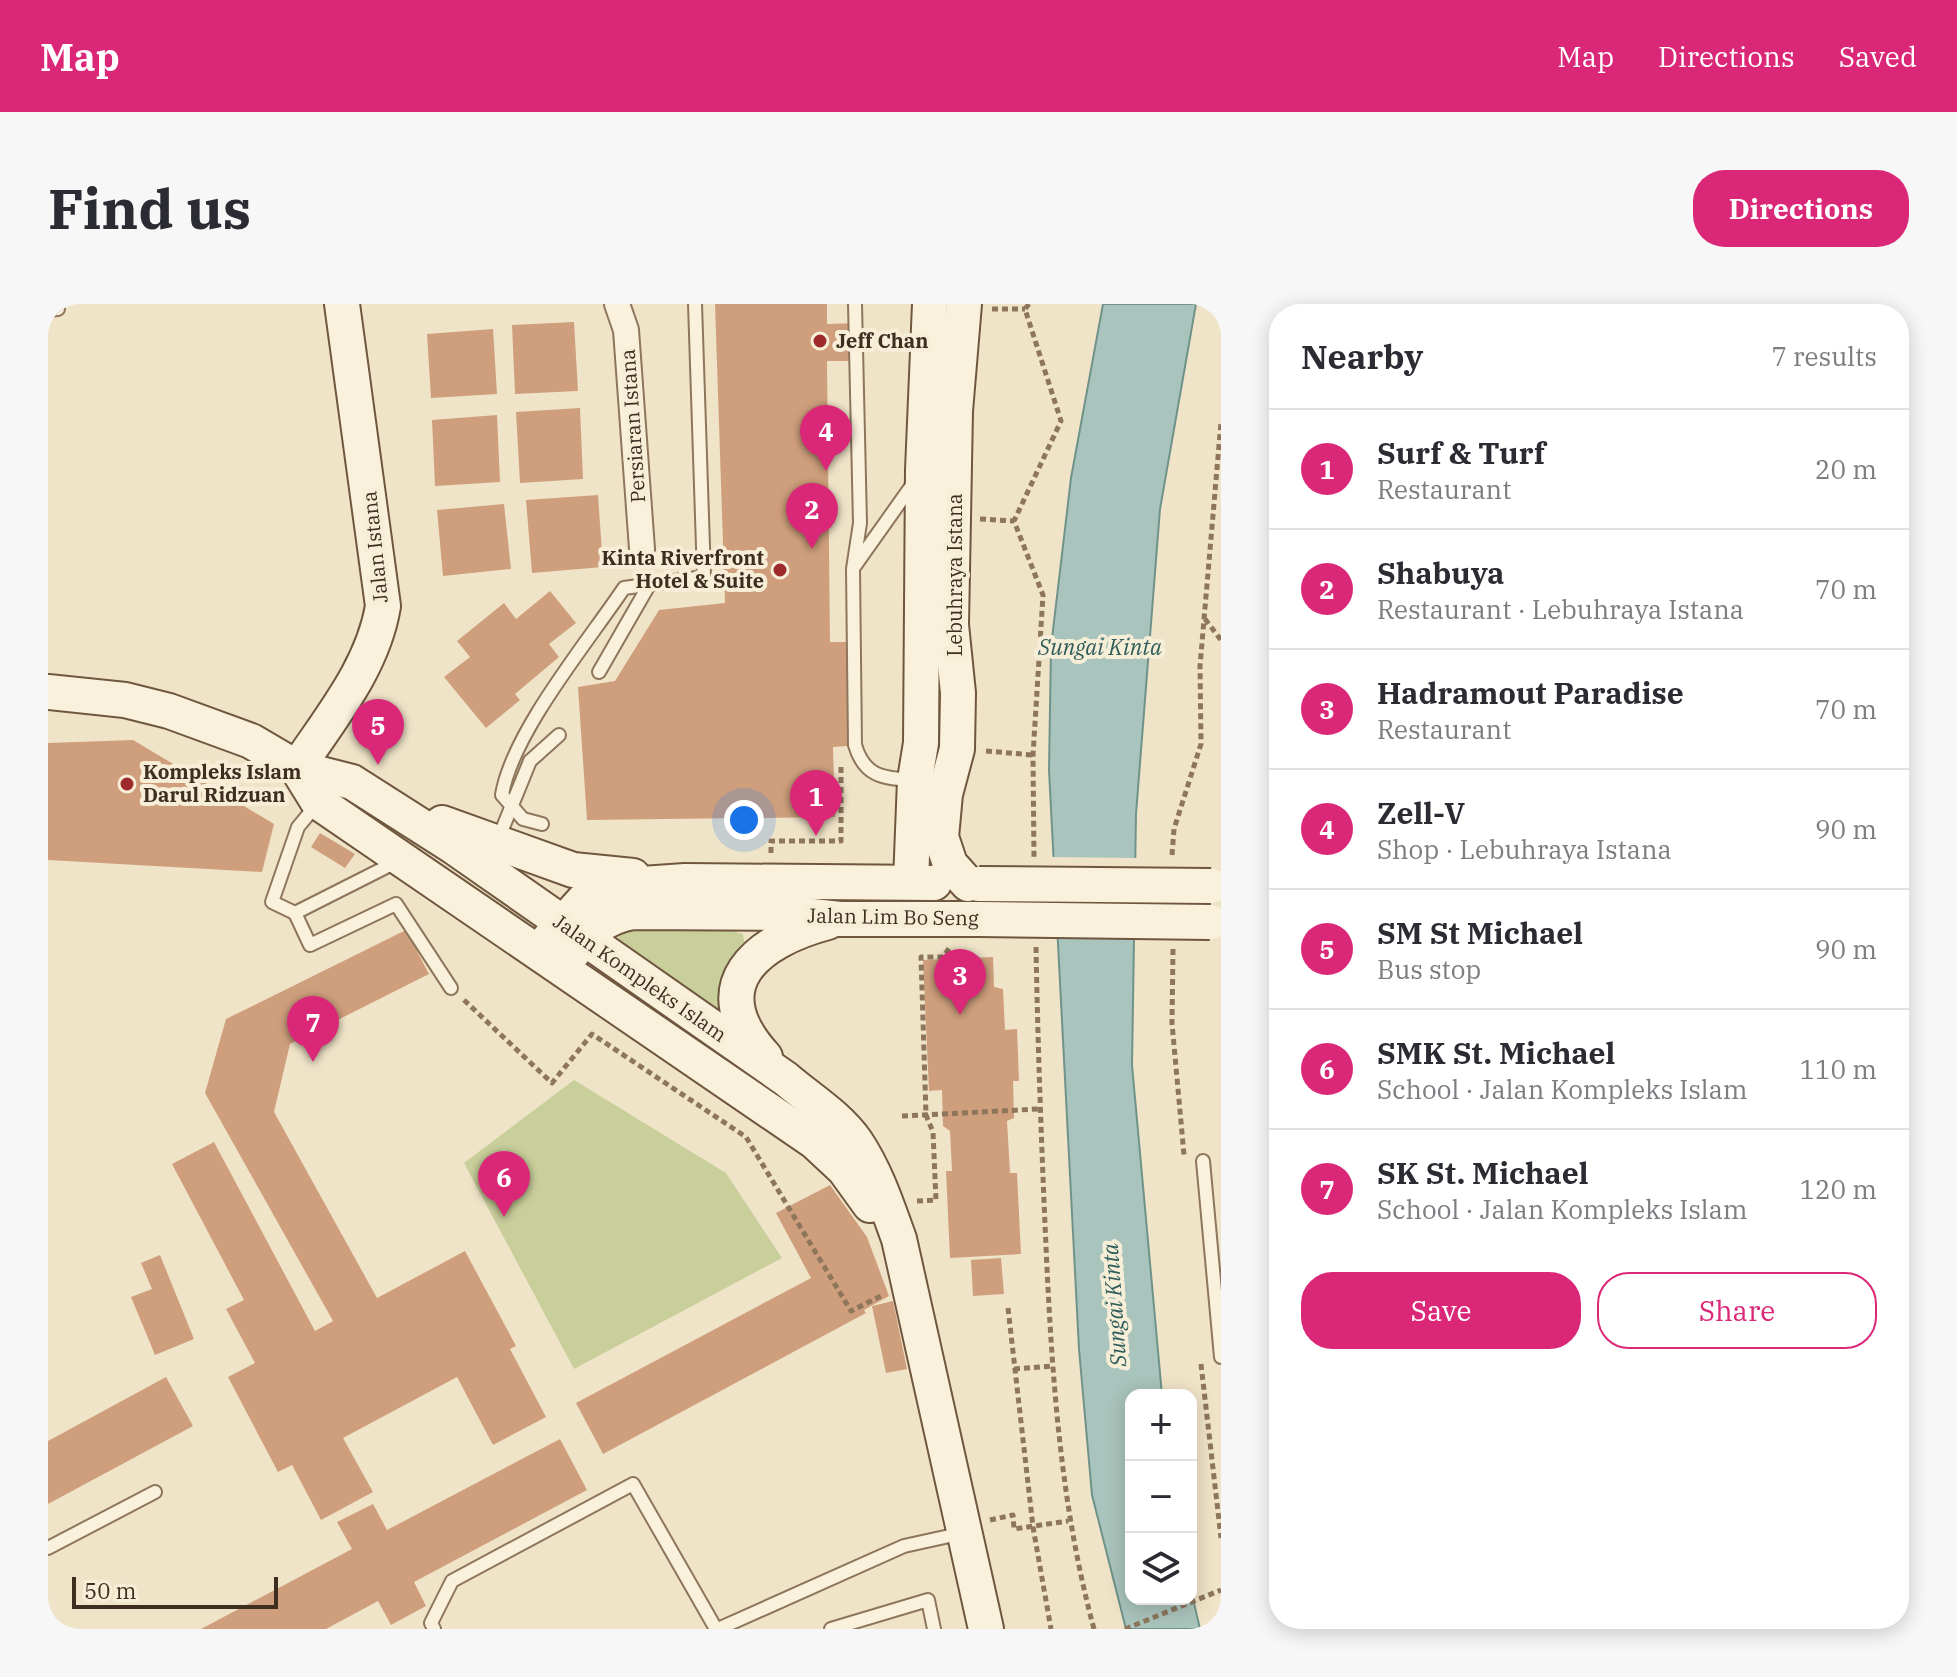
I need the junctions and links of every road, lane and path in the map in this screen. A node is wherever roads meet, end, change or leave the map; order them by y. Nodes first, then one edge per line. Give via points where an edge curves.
1 (57, 304) edge
2 (342, 304) edge
3 (617, 304) edge
4 (695, 304) edge
5 (855, 304) edge
6 (930, 304) edge
7 (977, 306) edge
8 (1027, 307) edge
9 (48, 310) edge
10 (1221, 422) edge
11 (923, 470) junction
12 (984, 519) dead end
13 (1014, 521) junction
14 (642, 549) dead end
15 (853, 569) junction
16 (649, 585) junction
17 (1204, 617) junction
18 (951, 625) junction
19 (1221, 640) edge
20 (599, 672) dead end
21 (48, 692) edge
22 (559, 735) dead end
23 (957, 749) junction
24 (1033, 755) junction
25 (297, 768) junction
26 (915, 780) junction
27 (380, 798) junction
28 (318, 802) junction
29 (513, 810) junction
30 (542, 824) dead end
31 (496, 845) junction
32 (771, 858) dead end
33 (402, 859) junction
34 (784, 859) dead end
35 (1035, 863) dead end
36 (1170, 870) dead end
37 (685, 881) junction
38 (911, 882) junction
39 (974, 884) junction
40 (1216, 886) edge
41 (295, 913) junction
42 (840, 919) junction
43 (1216, 922) edge
44 (967, 924) junction
45 (572, 931) junction
46 (1036, 940) dead end
47 (549, 961) junction
48 (451, 988) joint
49 (786, 1079) junction
50 (1039, 1109) junction
51 (926, 1115) junction
52 (902, 1116) dead end
53 (1203, 1161) dead end
54 (910, 1201) dead end
55 (897, 1278) junction
56 (1008, 1308) dead end
57 (1221, 1357) edge
58 (1052, 1366) junction
59 (1014, 1369) junction
60 (155, 1492) dead end
61 (1068, 1521) junction
62 (1033, 1527) junction
63 (962, 1530) junction
64 (48, 1548) edge
65 (1221, 1590) edge
66 (434, 1629) edge
67 (717, 1629) edge
68 (831, 1629) edge
69 (934, 1629) edge
70 (986, 1629) edge
71 (1051, 1629) edge
72 (1094, 1629) edge
73 (1125, 1629) edge

1 - 9 lane via 58,309
2 - 25 main road, Jalan Istana via 383,606 366,662
3 - 14 street, Persiaran Istana via 626,330
4 - 16 lane via 704,577
5 - 15 lane via 860,523
6 - 11 main road, Lebuhraya Istana
7 - 8 path
7 - 18 main road, Lebuhraya Istana via 955,411
8 - 13 path via 1061,421
10 - 17 path
11 - 15 lane
11 - 26 main road, Lebuhraya Istana via 922,704
12 - 13 path
13 - 24 path via 1043,595
15 - 26 lane via 855,745 867,771 881,778
16 - 20 lane
16 - 29 lane via 624,588 522,738 506,771 502,795
17 - 19 path
17 - 36 path via 1201,744 1174,829
18 - 23 main road, Lebuhraya Istana
18 - 26 main road via 940,722 929,763
21 - 25 main road, Jalan Kompleks Islam via 125,700 169,711 251,741
22 - 29 lane via 530,761
23 - 24 path
23 - 39 main road, Lebuhraya Istana via 941,837 950,864
24 - 35 path
25 - 27 main road, Jalan Kompleks Islam via 352,782
25 - 28 main road, Jalan Kompleks Islam
26 - 38 main road, Lebuhraya Istana
27 - 31 main road
27 - 45 main road, Jalan Kompleks Islam
28 - 33 main road, Jalan Kompleks Islam
28 - 41 lane via 298,827 272,902
29 - 30 lane
29 - 31 lane
31 - 37 main road via 573,870
32 - 34 path
33 - 41 lane
33 - 47 main road, Jalan Kompleks Islam
37 - 38 main road, Jalan Lim Bo Seng
37 - 45 main road via 597,892 574,908
38 - 39 main road, Jalan Lim Bo Seng
38 - 44 main road
39 - 40 main road, Jalan Lim Bo Seng, bridge
41 - 48 lane via 310,945 396,904
42 - 44 main road, Jalan Lim Bo Seng
42 - 45 main road, Jalan Lim Bo Seng via 784,913 633,912
42 - 49 main road via 800,929 759,951 738,986 737,1008 744,1028
43 - 44 main road, Jalan Lim Bo Seng, bridge
44 - 51 path via 943,957 921,957
45 - 47 main road
45 - 49 main road, Jalan Kompleks Islam
46 - 50 path
47 - 55 main road, Jalan Kompleks Islam via 815,1142 844,1169 872,1208
48 - 55 path via 552,1083 592,1034 746,1137 851,1311
49 - 55 main road, Jalan Kompleks Islam via 855,1140 878,1183
50 - 51 path
50 - 58 path
51 - 52 path
51 - 54 path via 933,1132 936,1200
53 - 57 lane
55 - 63 main road, Jalan Kompleks Islam
56 - 59 path
58 - 59 path
58 - 61 path
59 - 62 path
60 - 64 lane
61 - 62 path
61 - 72 path
62 - 63 path via 1014,1529 1013,1515
62 - 71 path
63 - 67 lane via 904,1546
63 - 70 main road, Jalan Kompleks Islam
65 - 73 path
66 - 67 lane via 431,1623 452,1581 633,1484
68 - 69 lane via 928,1600

